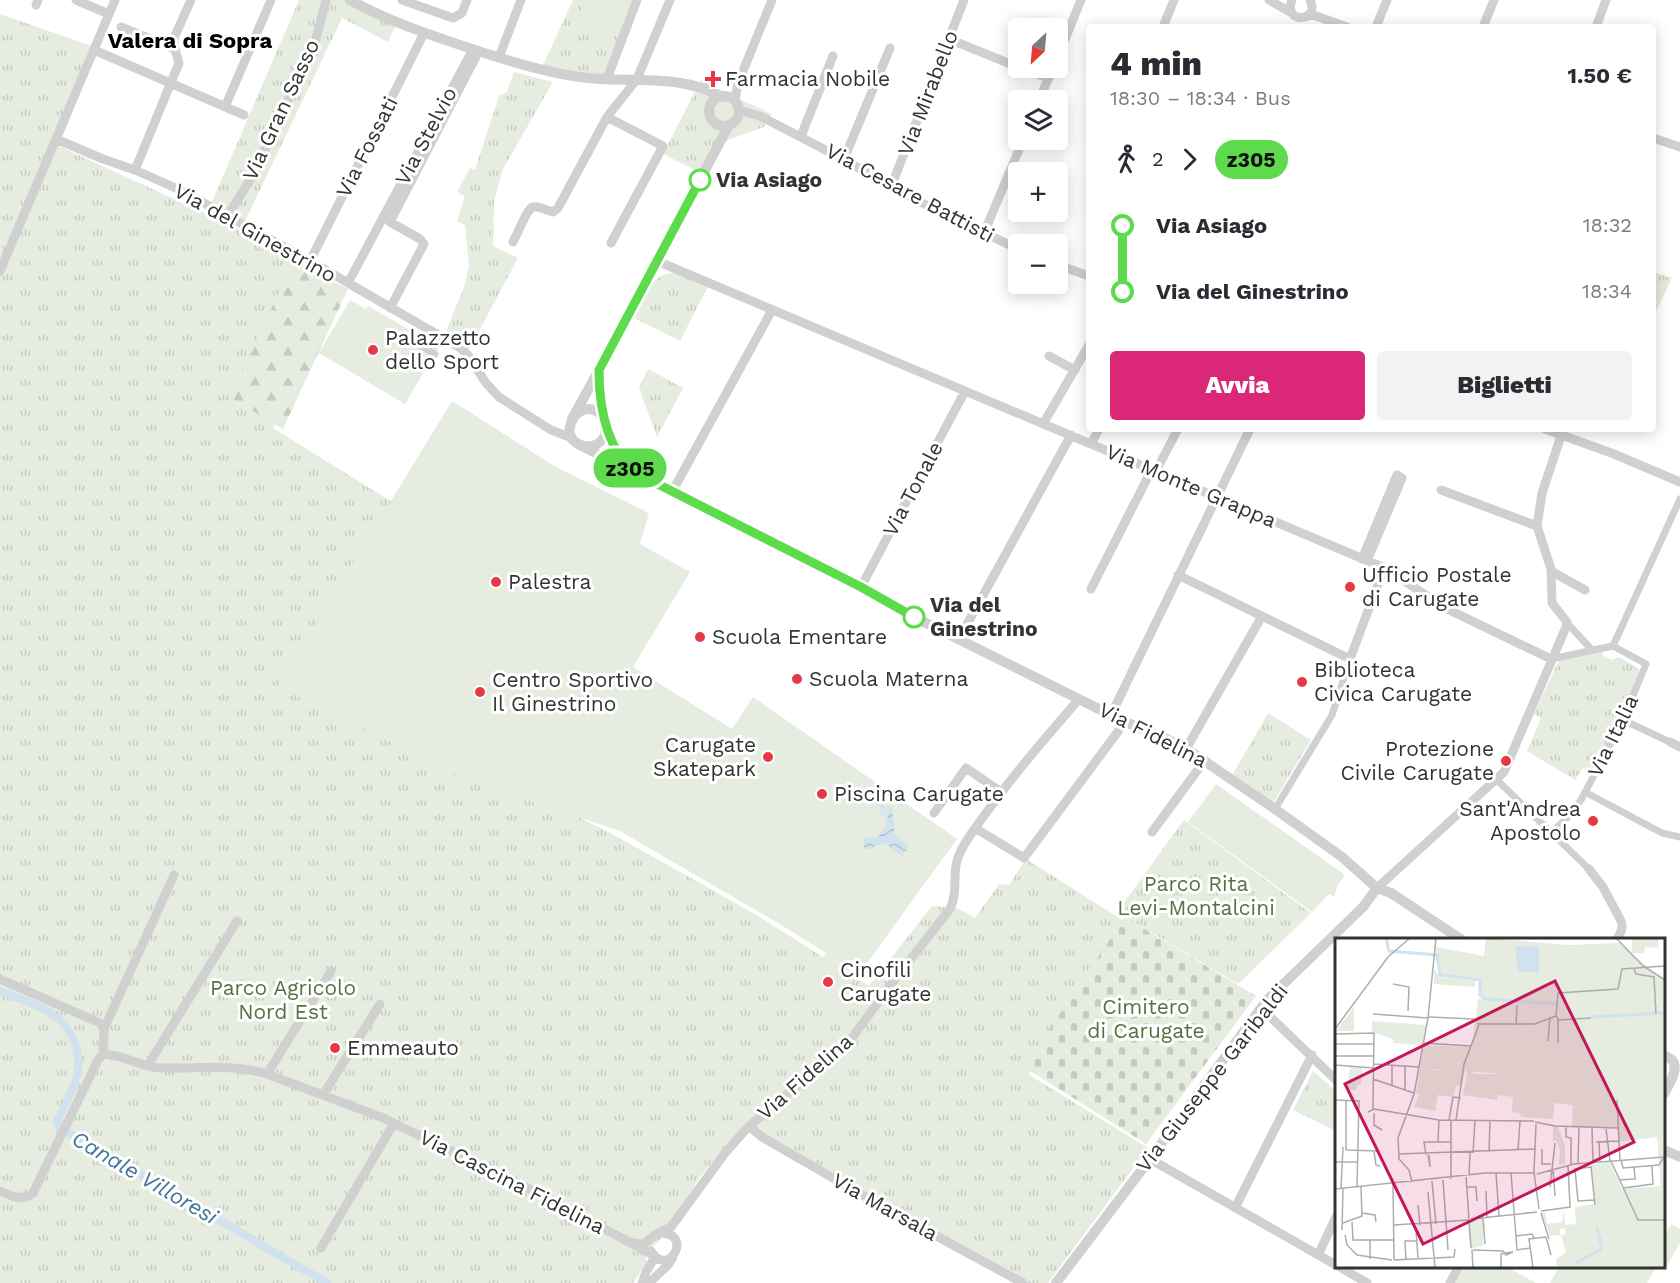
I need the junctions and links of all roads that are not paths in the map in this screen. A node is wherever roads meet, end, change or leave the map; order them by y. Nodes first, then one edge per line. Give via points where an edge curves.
1 (76, 0) edge
2 (115, 0) edge
3 (191, 0) edge
4 (271, 0) edge
5 (326, 0) edge
6 (350, 0) edge
7 (402, 0) edge
8 (467, 0) edge
9 (521, 0) edge
10 (637, 0) edge
11 (670, 0) edge
12 (772, 0) edge
13 (964, 0) edge
14 (1081, 0) edge
15 (1174, 0) edge
16 (1291, 0) edge
17 (1386, 0) edge
18 (1494, 0) edge
19 (1606, 0) edge
20 (1270, 1) edge
21 (1310, 11) edge
22 (1292, 13) junction
23 (109, 14) junction
24 (1164, 24) edge
25 (1340, 24) edge
26 (1377, 24) edge
27 (1484, 24) edge
28 (1597, 24) edge
29 (121, 27) dead end
30 (1068, 32) edge
31 (424, 33) junction
32 (949, 39) junction
33 (890, 48) dead end
34 (175, 49) junction
35 (94, 50) junction
36 (476, 50) junction
37 (833, 56) dead end
38 (499, 57) junction
39 (1008, 62) edge
40 (1048, 78) edge
41 (607, 79) junction
42 (637, 79) junction
43 (665, 81) junction
44 (171, 83) junction
45 (1043, 90) edge
46 (731, 101) junction
47 (712, 105) junction
48 (225, 107) junction
49 (244, 115) dead end
50 (607, 117) junction
51 (717, 123) junction
52 (729, 125) junction
53 (801, 136) junction
54 (56, 139) junction
55 (1656, 139) edge
56 (720, 142) junction
57 (1680, 147) edge
58 (1019, 150) edge
59 (844, 159) junction
60 (135, 170) junction
61 (891, 187) junction
62 (227, 217) junction
63 (385, 223) junction
64 (984, 233) junction
65 (513, 242) dead end
66 (611, 243) dead end
67 (1008, 244) edge
68 (310, 261) junction
69 (657, 261) junction
70 (1068, 269) edge
71 (0, 271) edge
72 (1086, 275) edge
73 (348, 283) junction
74 (390, 308) junction
75 (771, 310) junction
76 (407, 338) dead end
77 (1086, 350) edge
78 (435, 354) dead end
79 (1049, 356) dead end
80 (599, 370) junction
81 (1075, 370) junction
82 (965, 391) junction
83 (572, 419) junction
84 (606, 423) junction
85 (1043, 424) junction
86 (1097, 432) edge
87 (1176, 432) edge
88 (1249, 432) edge
89 (1552, 432) edge
90 (1071, 435) junction
91 (571, 436) junction
92 (1561, 436) junction
93 (1091, 444) junction
94 (1154, 470) junction
95 (634, 472) junction
96 (1680, 482) edge
97 (1441, 490) dead end
98 (672, 492) junction
99 (1218, 497) junction
100 (1680, 499) edge
101 (1537, 526) junction
102 (1364, 560) junction
103 (1384, 568) junction
104 (1551, 571) junction
105 (1178, 575) junction
106 (861, 587) junction
107 (1091, 589) dead end
108 (1585, 590) dead end
109 (1262, 616) junction
110 (1567, 623) junction
111 (959, 639) junction
112 (1613, 646) junction
113 (1592, 650) junction
114 (1350, 659) junction
115 (1551, 659) junction
116 (1079, 699) junction
117 (1111, 715) junction
118 (1623, 720) junction
119 (1125, 722) junction
120 (1670, 742) joint
121 (1680, 747) edge
122 (1186, 749) junction
123 (1205, 760) junction
124 (1496, 779) junction
125 (1001, 792) junction
126 (1585, 792) junction
127 (1275, 808) junction
128 (934, 813) dead end
129 (975, 828) junction
130 (1152, 832) dead end
131 (1551, 833) junction
132 (1680, 837) edge
133 (1588, 869) joint
134 (174, 875) dead end
135 (1377, 888) junction
136 (237, 921) dead end
137 (1460, 938) edge
138 (1618, 938) edge
139 (331, 971) dead end
140 (0, 979) edge
141 (380, 1004) dead end
142 (1261, 1008) junction
143 (104, 1029) junction
144 (103, 1054) junction
145 (1312, 1055) junction
146 (1677, 1062) edge
147 (148, 1065) junction
148 (267, 1074) junction
149 (1335, 1079) edge
150 (1665, 1092) edge
151 (323, 1095) junction
152 (394, 1123) junction
153 (749, 1126) junction
154 (1665, 1150) edge
155 (1680, 1157) edge
156 (1150, 1159) junction
157 (0, 1191) edge
158 (1235, 1208) junction
159 (683, 1211) junction
160 (1335, 1219) edge
161 (657, 1235) junction
162 (629, 1242) junction
163 (676, 1246) junction
164 (321, 1248) dead end
165 (1318, 1255) junction
166 (654, 1256) junction
167 (1335, 1265) edge
168 (1341, 1268) edge
169 (1458, 1268) edge
170 (642, 1283) edge
171 (649, 1283) edge
172 (1023, 1283) edge
173 (1056, 1283) edge
174 (1367, 1283) edge
175 (1450, 1283) edge

1 - 23 street
2 - 23 street
3 - 34 street via 174,38
4 - 48 street
5 - 62 street, Via Gran Sasso via 307,64 255,172
6 - 31 street, Via Cesare Battisti
7 - 8 street via 453,18 462,13
9 - 38 street
10 - 41 street
11 - 42 street
12 - 46 street
13 - 32 street, Via Mirabello
14 - 30 street
15 - 24 street
16 - 20 street
16 - 22 street
17 - 26 street
18 - 27 street
19 - 28 street
20 - 22 street
21 - 22 street via 1299,18
21 - 25 street
23 - 35 street
29 - 34 street
31 - 36 street, Via Cesare Battisti
31 - 68 street, Via Fossati
32 - 39 street
32 - 61 street, Via Mirabello
33 - 59 street
34 - 44 street via 179,63
35 - 44 street
35 - 54 street
36 - 38 street, Via Cesare Battisti
36 - 63 street, Via Stelvio
37 - 53 street, Via Cesare Battisti
38 - 41 street, Via Cesare Battisti via 560,74
40 - 45 street
41 - 42 street, Via Cesare Battisti
42 - 43 street, Via Cesare Battisti
42 - 50 street
43 - 46 street, Via Cesare Battisti via 684,83
43 - 47 street, Via Cesare Battisti via 699,94
44 - 48 street
44 - 60 street
46 - 47 street via 716,100
46 - 52 street via 737,119
46 - 53 street, Via Cesare Battisti
47 - 51 street via 710,115
48 - 49 street
50 - 65 street via 557,210 532,207
50 - 66 street via 663,146
51 - 52 street
51 - 56 street
52 - 56 street
53 - 59 street, Via Cesare Battisti
54 - 60 street, Via del Ginestrino
54 - 71 street
55 - 57 street
56 - 69 street
58 - 64 street
59 - 61 street, Via Cesare Battisti
60 - 62 street, Via del Ginestrino
61 - 64 street, Via Cesare Battisti
62 - 68 street, Via del Ginestrino
63 - 73 street, Via Stelvio
63 - 74 street via 422,239 423,244
64 - 67 street, Via Cesare Battisti
68 - 73 street, Via del Ginestrino
69 - 75 street, Via Monte Grappa
69 - 80 street
70 - 72 street
73 - 74 street, Via del Ginestrino
74 - 91 street, Via del Ginestrino via 461,349 500,398 551,430
75 - 82 street, Via Monte Grappa
75 - 98 street
76 - 78 street
77 - 81 street
79 - 81 street
80 - 83 street
80 - 84 street
81 - 85 street
82 - 85 street, Via Monte Grappa
82 - 106 street, Via Tonale
83 - 84 street via 587,409 598,413
83 - 91 street
84 - 91 street via 604,437 597,444 589,446
84 - 95 street, Via del Ginestrino via 621,458
85 - 90 street, Via Monte Grappa
86 - 93 street
87 - 94 street
88 - 99 street
89 - 92 street
90 - 93 street, Via Monte Grappa
90 - 111 street
91 - 95 street, Via del Ginestrino
92 - 96 street
92 - 101 street via 1542,493
93 - 94 street, Via Monte Grappa
94 - 99 street, Via Monte Grappa
94 - 107 street
95 - 98 street, Via del Ginestrino
97 - 101 street
98 - 106 street, Via del Ginestrino
99 - 102 street, Via Monte Grappa
99 - 105 street
100 - 112 street
101 - 104 street
102 - 102 street via 1402,478 1397,476
102 - 103 street, Via Monte Grappa
103 - 114 street
103 - 115 street, Via Monte Grappa via 1443,607
104 - 108 street
104 - 110 street via 1552,603
105 - 109 street
105 - 117 street
106 - 111 street, Via del Ginestrino
109 - 114 street
109 - 122 street
110 - 113 street
110 - 115 street, Via Giuseppe Garibaldi
111 - 116 street, Via del Ginestrino
112 - 113 street
112 - 118 street, Via Italia via 1646,664
113 - 115 street
114 - 127 street via 1332,715
115 - 124 street, Via Giuseppe Garibaldi via 1508,765
116 - 117 street, Via Fidelina
116 - 125 street, Via Fidelina
117 - 119 street, Via Fidelina
118 - 120 street
118 - 126 street, Via Italia
119 - 122 street, Via Fidelina
119 - 129 street via 1024,858
120 - 121 street
122 - 123 street, Via Fidelina
123 - 127 street, Via Fidelina
123 - 130 street
124 - 131 street
124 - 135 street, Via Giuseppe Garibaldi
125 - 128 street via 966,768
125 - 129 street, Via Fidelina
126 - 131 street, Via Italia via 1575,809
126 - 132 street via 1659,831
127 - 135 street, Via Fidelina
129 - 153 street, Via Fidelina via 958,857 951,906 852,1038
131 - 133 street
133 - 138 street via 1623,925
134 - 143 street
135 - 137 street, Via Fidelina
135 - 142 street, Via Giuseppe Garibaldi via 1363,907
136 - 147 street
139 - 148 street
140 - 143 street via 100,1023
141 - 151 street
142 - 145 street
142 - 156 street, Via Giuseppe Garibaldi
143 - 144 street
144 - 147 street, Via Cascina Fidelina
144 - 157 street via 37,1187 30,1196 20,1198
145 - 149 street
145 - 158 street
146 - 150 street
147 - 148 street, Via Cascina Fidelina via 226,1067
148 - 151 street, Via Cascina Fidelina
151 - 152 street, Via Cascina Fidelina
152 - 162 street, Via Cascina Fidelina
152 - 164 street, Via Cascina Fidelina
153 - 159 street, Via Fidelina
153 - 172 street, Via Marsala via 892,1212
154 - 155 street
156 - 158 street
156 - 173 street, Via Giuseppe Garibaldi
158 - 165 street
159 - 161 street, Via Fidelina via 671,1227
159 - 163 street, Via Fidelina
160 - 165 street
161 - 162 street, Via Cascina Fidelina via 641,1244
161 - 163 street via 670,1234
161 - 166 street via 650,1245
162 - 166 street, Via Cascina Fidelina
163 - 166 street via 667,1260
163 - 171 street via 668,1265
165 - 167 street
166 - 170 street
168 - 174 street
169 - 175 street

